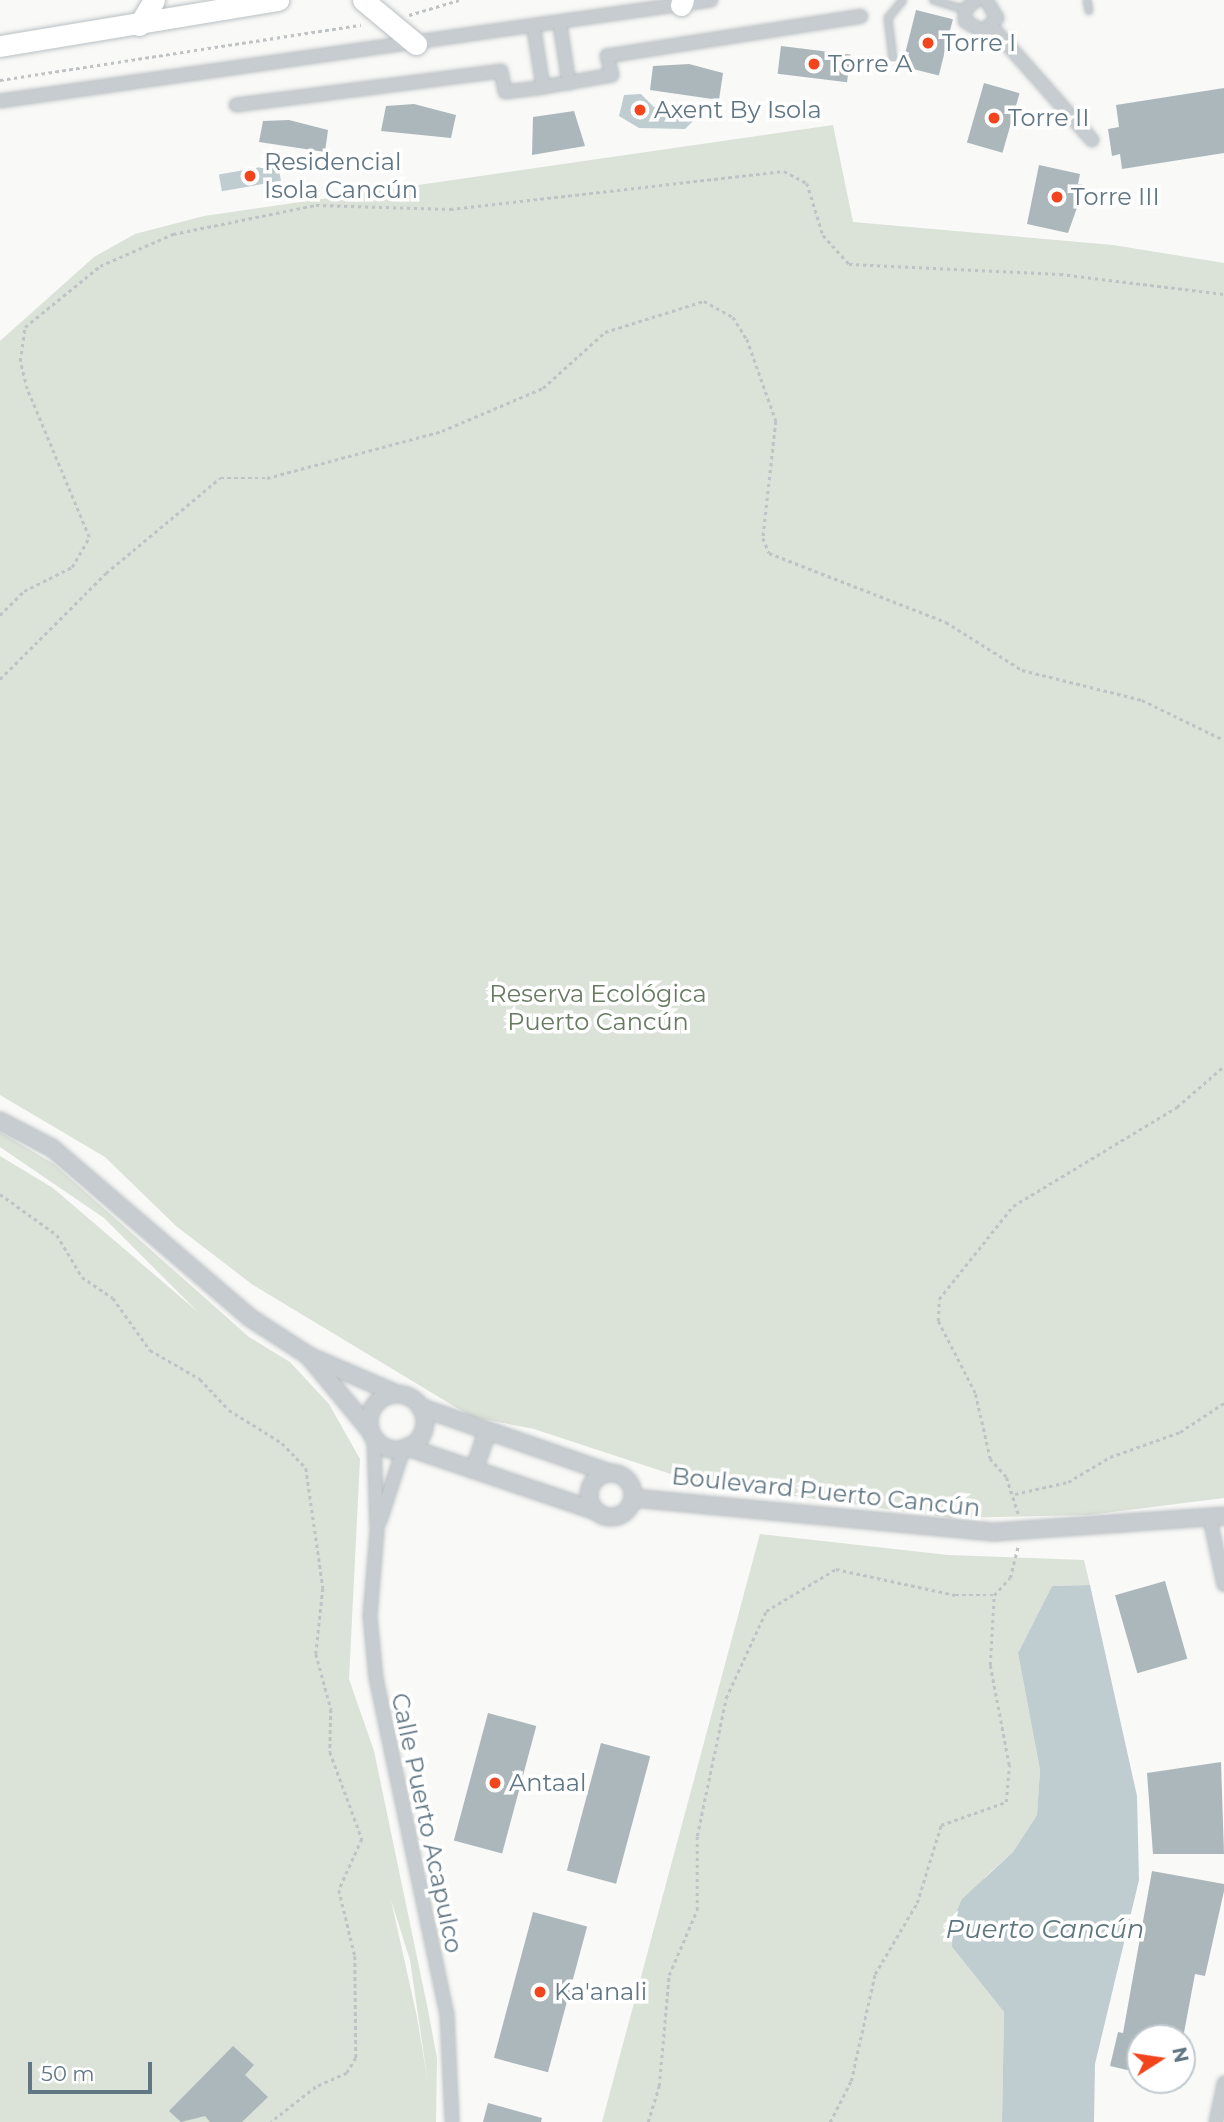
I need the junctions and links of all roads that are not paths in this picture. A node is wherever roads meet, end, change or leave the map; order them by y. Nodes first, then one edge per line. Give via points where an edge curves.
1 (154, 0) edge
2 (278, 0) edge
3 (363, 0) edge
4 (711, 0) edge
5 (903, 0) edge
6 (933, 0) edge
7 (976, 0) edge
8 (986, 0) edge
9 (1087, 0) edge
10 (682, 2) edge
11 (199, 6) edge
12 (965, 10) junction
13 (1089, 11) dead end
14 (861, 16) dead end
15 (139, 24) junction
16 (561, 25) junction
17 (992, 27) junction
18 (534, 29) junction
19 (416, 44) junction
20 (0, 46) edge
21 (893, 59) dead end
22 (569, 83) junction
23 (543, 87) junction
24 (0, 101) edge
25 (236, 105) dead end
26 (1092, 140) dead end
27 (0, 1121) edge
28 (309, 1356) junction
29 (397, 1394) junction
30 (421, 1407) junction
31 (371, 1433) junction
32 (487, 1433) junction
33 (405, 1448) junction
34 (474, 1470) junction
35 (610, 1473) junction
36 (633, 1499) junction
37 (596, 1511) junction
38 (1217, 1517) edge
39 (377, 1531) junction
40 (1224, 1586) edge
41 (1224, 2083) edge
42 (452, 2122) edge
43 (1216, 2122) edge

1 - 15 main road
2 - 11 main road
3 - 19 main road
4 - 10 street
5 - 21 lane via 888,18
6 - 12 lane
7 - 12 street
8 - 17 street via 997,12
9 - 13 lane
10 - 16 street
11 - 15 main road
12 - 17 street via 972,30
14 - 22 street via 607,56 612,75
15 - 20 main road
16 - 18 street
16 - 22 street
17 - 26 street
18 - 19 street
18 - 23 street
19 - 24 street
22 - 23 street
23 - 25 street via 505,92 501,71
27 - 28 street via 52,1148 249,1317
28 - 29 street
28 - 31 street
29 - 30 street
29 - 31 street via 372,1408
30 - 32 street
30 - 33 street via 424,1428
31 - 33 street
31 - 39 street, Calle Puerto Acapulco
32 - 34 street
32 - 35 street
33 - 34 street
33 - 39 street, Calle Puerto Acapulco
34 - 37 street
35 - 36 street via 629,1481
35 - 37 street via 589,1491
36 - 37 street via 617,1516
36 - 38 street, Boulevard Puerto Cancún via 668,1497 904,1527 1018,1532
38 - 40 street
39 - 42 street, Calle Puerto Acapulco via 370,1616 376,1678 447,2014
41 - 43 street

